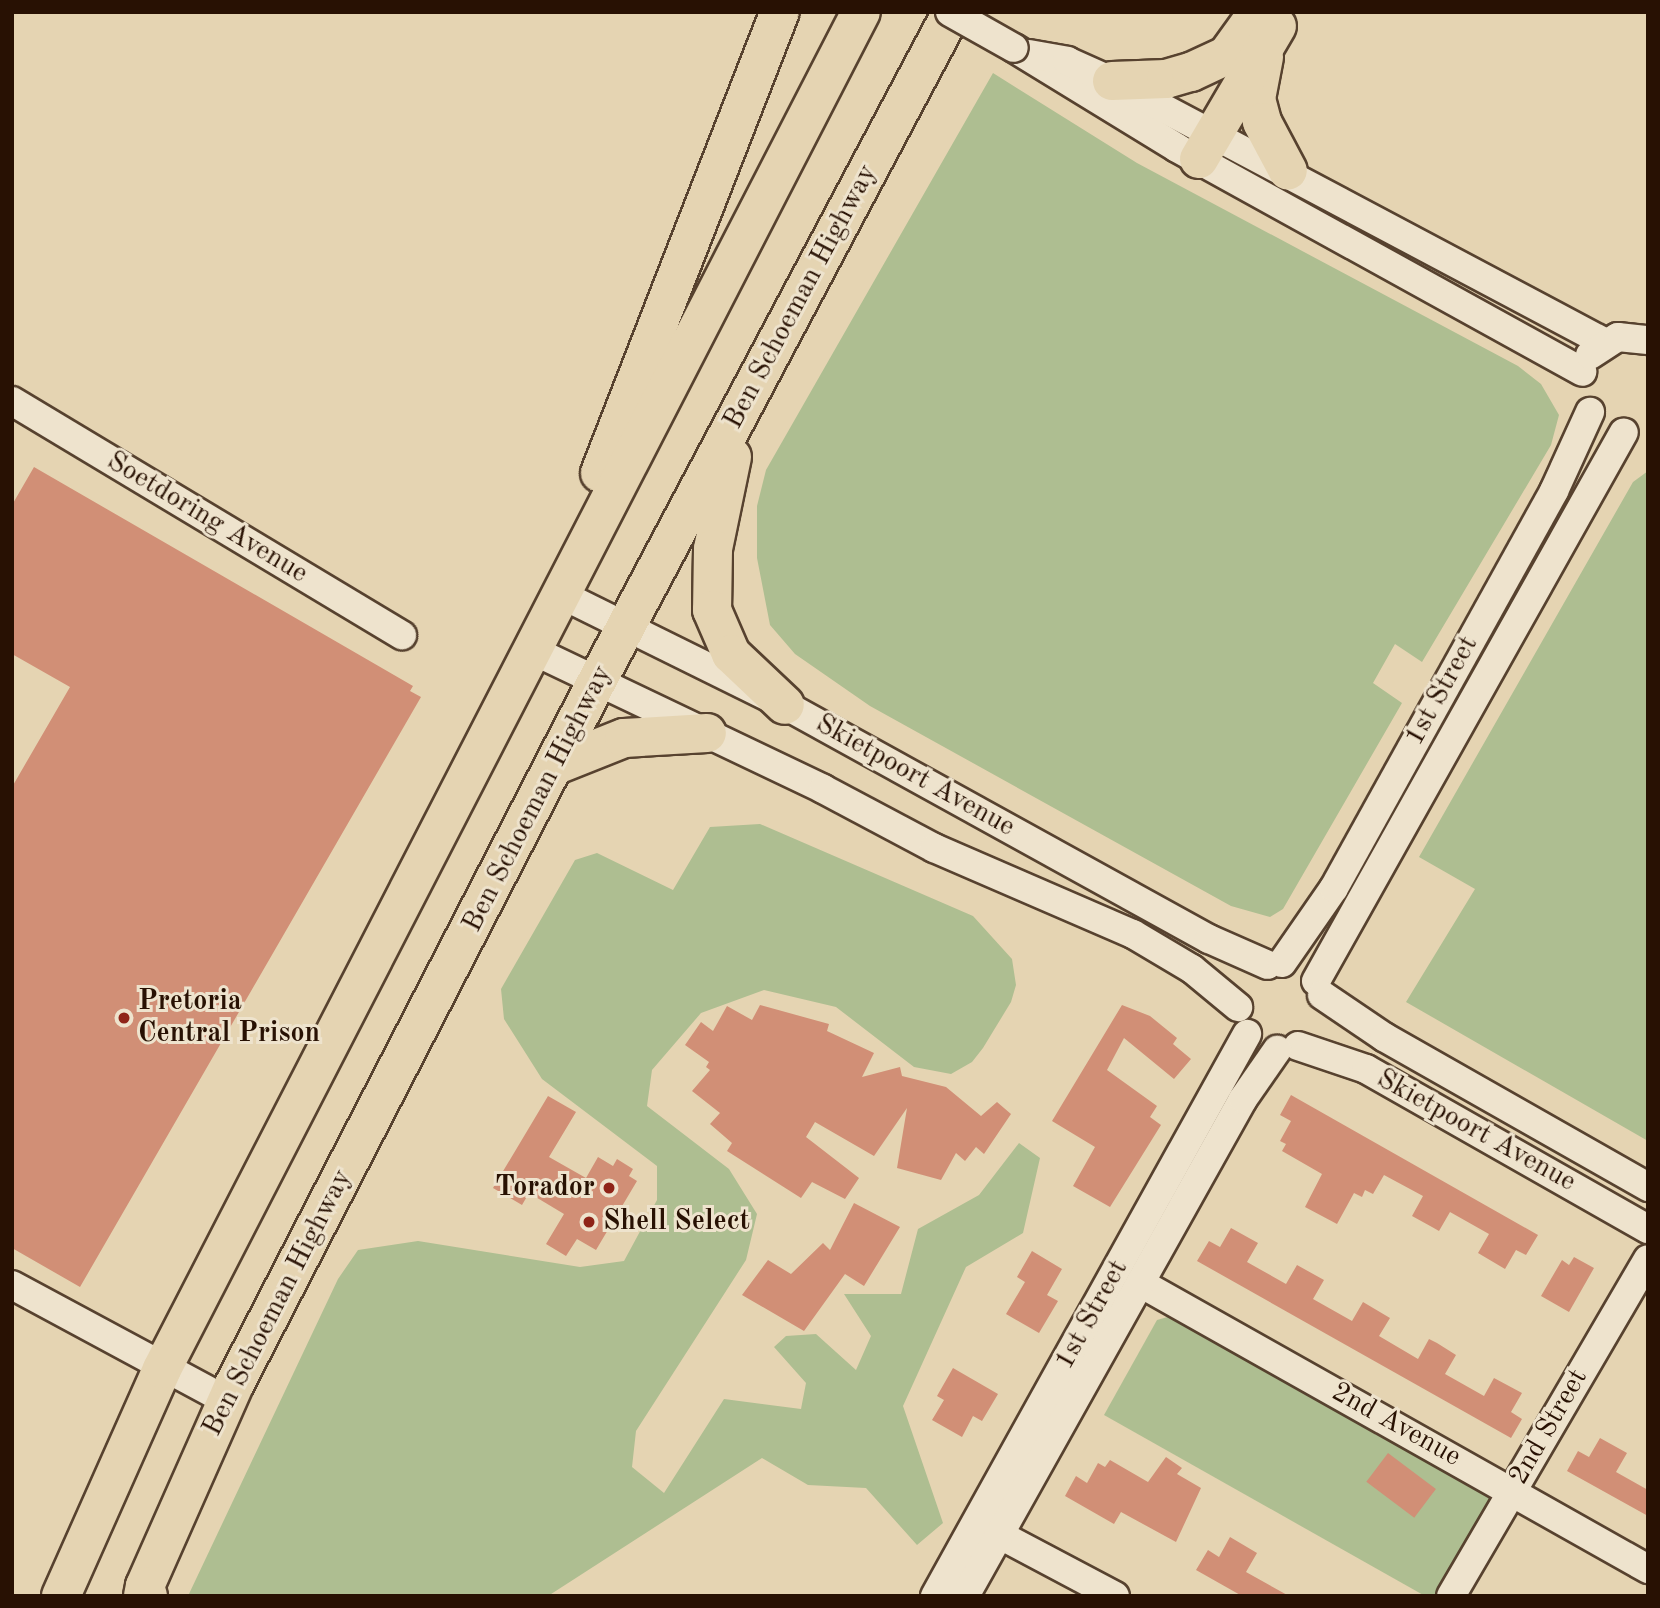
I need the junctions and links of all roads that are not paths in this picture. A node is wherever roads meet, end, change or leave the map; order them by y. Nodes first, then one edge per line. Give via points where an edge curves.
1 (780, 12) edge
2 (861, 12) edge
3 (951, 12) edge
4 (1270, 23) edge
5 (1019, 50) junction
6 (1227, 55) junction
7 (1112, 81) junction
8 (1195, 141) junction
9 (1288, 171) junction
10 (1643, 333) edge
11 (1604, 342) junction
12 (1582, 372) junction
13 (752, 391) junction
14 (12, 401) edge
15 (1590, 412) junction
16 (1636, 430) edge
17 (564, 583) junction
18 (627, 628) junction
19 (402, 635) dead end
20 (530, 649) junction
21 (596, 683) junction
22 (785, 705) junction
23 (707, 733) junction
24 (556, 765) junction
25 (1275, 964) junction
26 (1319, 988) junction
27 (1237, 1007) junction
28 (1247, 1034) junction
29 (1288, 1048) junction
30 (1648, 1187) edge
31 (1648, 1229) edge
32 (1648, 1259) edge
33 (1142, 1284) junction
34 (12, 1285) edge
35 (162, 1369) junction
36 (227, 1401) junction
37 (1513, 1490) junction
38 (1000, 1535) junction
39 (1648, 1569) edge
40 (145, 1593) edge
41 (61, 1596) edge
42 (935, 1596) edge
43 (965, 1596) edge
44 (1115, 1596) edge
45 (1451, 1596) edge

1 - 17 main road via 613,431
2 - 17 main road
3 - 5 street, bridge
3 - 13 main road, Ben Schoeman Highway
4 - 6 main road
4 - 8 main road
4 - 9 main road via 1256,99 1262,122
5 - 7 street via 1068,61
5 - 8 street
6 - 7 main road via 1166,79
6 - 8 main road
7 - 8 street
8 - 9 street
8 - 12 street
9 - 11 street
10 - 11 street
11 - 12 street via 1590,355
12 - 15 street via 1583,399
13 - 18 main road, Ben Schoeman Highway
13 - 22 main road via 726,480 710,598 731,654
14 - 19 street, Soetdoring Avenue
15 - 16 street via 1599,422
15 - 25 street, 1st Street via 1554,491 1340,876
16 - 26 street, 1st Street
17 - 18 street, Skietpoort Avenue
17 - 20 main road
18 - 21 main road, Ben Schoeman Highway
18 - 22 street, Skietpoort Avenue
20 - 21 street, Skietpoort Avenue
20 - 35 main road
21 - 23 street, Skietpoort Avenue
21 - 24 main road, Ben Schoeman Highway
22 - 25 street, Skietpoort Avenue via 1209,939
23 - 24 main road via 624,738
23 - 27 street, Skietpoort Avenue via 934,848 1133,934 1192,969
24 - 36 main road, Ben Schoeman Highway
25 - 26 street via 1307,972
25 - 27 street via 1246,981
26 - 29 street via 1324,1007 1317,1030
26 - 30 street, Skietpoort Avenue via 1384,1037
27 - 28 street
28 - 29 street
28 - 42 street, 1st Street
29 - 31 street, Skietpoort Avenue via 1366,1069
29 - 33 street, 1st Street via 1243,1099
32 - 37 street, 2nd Street
33 - 37 street, 2nd Avenue
33 - 38 street, 1st Street
34 - 35 street
35 - 36 street
35 - 41 main road
36 - 40 main road, Ben Schoeman Highway
37 - 39 street, 2nd Avenue
37 - 45 street, 2nd Street
38 - 43 street, 1st Street
38 - 44 street

